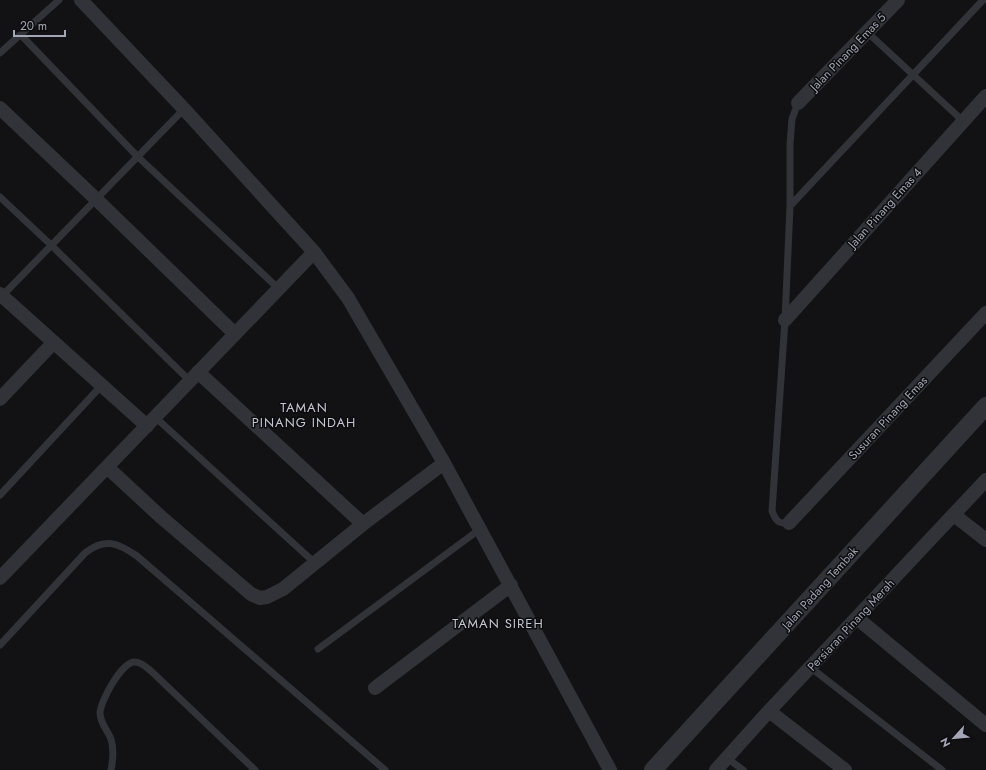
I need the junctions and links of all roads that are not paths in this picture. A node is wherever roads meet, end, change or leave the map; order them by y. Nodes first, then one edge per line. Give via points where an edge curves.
1 (59, 0) edge
2 (81, 0) edge
3 (898, 0) edge
4 (983, 0) edge
5 (867, 32) junction
6 (21, 35) junction
7 (0, 53) edge
8 (913, 76) junction
9 (986, 96) edge
10 (798, 104) joint
11 (0, 108) edge
12 (184, 109) junction
13 (963, 121) junction
14 (137, 156) junction
15 (0, 197) edge
16 (96, 199) junction
17 (790, 206) junction
18 (51, 245) junction
19 (314, 252) junction
20 (279, 289) junction
21 (1, 296) edge
22 (986, 313) edge
23 (784, 320) junction
24 (235, 334) junction
25 (54, 342) junction
26 (194, 377) junction
27 (102, 385) junction
28 (0, 399) edge
29 (986, 406) edge
30 (151, 421) junction
31 (444, 463) junction
32 (107, 467) junction
33 (986, 480) edge
34 (0, 495) edge
35 (954, 515) junction
36 (789, 523) joint
37 (363, 524) junction
38 (480, 529) junction
39 (986, 540) edge
40 (316, 564) junction
41 (0, 578) edge
42 (511, 585) junction
43 (857, 618) junction
44 (0, 645) edge
45 (318, 649) dead end
46 (810, 667) junction
47 (375, 688) dead end
48 (769, 711) junction
49 (986, 725) edge
50 (727, 758) junction
51 (111, 770) edge
52 (255, 770) edge
53 (385, 770) edge
54 (610, 770) edge
55 (653, 770) edge
56 (716, 770) edge
57 (743, 770) edge
58 (845, 770) edge
59 (942, 770) edge

1 - 6 lane
2 - 12 street
3 - 5 street, Jalan Pinang Emas 5
4 - 8 lane
5 - 8 lane
5 - 10 street, Jalan Pinang Emas 5
6 - 7 lane
6 - 14 lane
8 - 13 lane
8 - 17 lane
9 - 13 street, Jalan Pinang Emas 4
10 - 17 lane via 792,119 790,144
11 - 16 street
12 - 14 lane
12 - 19 street
13 - 23 street, Jalan Pinang Emas 4
14 - 16 lane
14 - 20 lane
15 - 18 lane
16 - 18 lane
16 - 24 street
17 - 23 lane
18 - 21 lane
18 - 26 lane
19 - 20 street
19 - 31 street via 348,298
20 - 24 street
21 - 25 street
22 - 36 street, Susuran Pinang Emas
23 - 36 lane via 772,511 776,520 782,524
24 - 26 street
25 - 27 street
25 - 28 street
26 - 30 street
26 - 37 street
27 - 30 street
27 - 34 lane
29 - 55 street, Jalan Padang Tembak
30 - 32 street
30 - 40 lane
31 - 37 street
31 - 38 street
32 - 40 street via 251,594 260,598 274,594
32 - 41 street
33 - 35 street, Persiaran Pinang Merah
35 - 39 street
35 - 43 street, Persiaran Pinang Merah
37 - 40 street
38 - 42 street
38 - 45 lane
42 - 47 street
42 - 54 street
43 - 46 street, Persiaran Pinang Merah
43 - 49 street
44 - 53 lane via 85,553 92,547 104,543 115,543 137,556
46 - 48 street, Persiaran Pinang Merah
46 - 59 lane
48 - 50 street, Persiaran Pinang Merah
48 - 58 street
50 - 56 street, Persiaran Pinang Merah
50 - 57 lane
51 - 52 lane via 112,745 100,717 101,704 123,668 135,662 151,671

